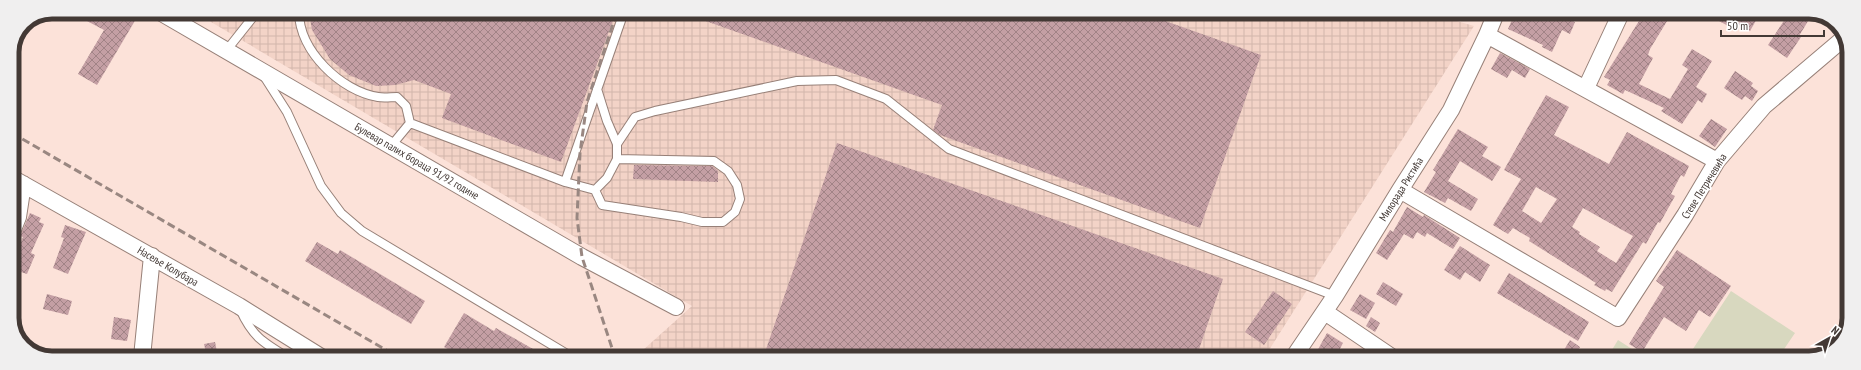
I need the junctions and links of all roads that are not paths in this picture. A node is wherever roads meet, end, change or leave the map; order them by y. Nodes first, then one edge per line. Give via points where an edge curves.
1 (172, 19) edge
2 (251, 19) edge
3 (299, 19) edge
4 (622, 19) edge
5 (1494, 19) edge
6 (1618, 19) edge
7 (1487, 35) junction
8 (1840, 42) edge
9 (226, 51) junction
10 (261, 72) junction
11 (1586, 88) junction
12 (597, 89) junction
13 (410, 122) junction
14 (617, 144) junction
15 (391, 146) junction
16 (617, 159) junction
17 (1718, 161) junction
18 (19, 182) edge
19 (565, 182) junction
20 (595, 190) junction
21 (1400, 190) junction
22 (152, 256) junction
23 (1335, 296) junction
24 (239, 306) junction
25 (676, 307) dead end
26 (1324, 312) junction
27 (143, 351) edge
28 (277, 351) edge
29 (311, 351) edge
30 (560, 351) edge
31 (1298, 351) edge
32 (1382, 351) edge

1 - 9 street, Булевар палих бораца 91/92 године
2 - 9 lane
3 - 13 lane via 306,40 317,59 331,75 364,93 378,97 397,97 406,106
4 - 12 lane
5 - 7 street, Милорада Ристића
6 - 11 street
7 - 11 street
7 - 21 street, Милорада Ристића via 1451,110
8 - 17 street, Стеве Петричевића via 1764,106
9 - 10 street, Булевар палих бораца 91/92 године
10 - 15 street, Булевар палих бораца 91/92 године
10 - 30 lane via 287,112 321,186 341,213 362,232
11 - 17 street
12 - 14 lane
12 - 19 lane
13 - 15 lane
13 - 19 lane
14 - 16 lane
14 - 23 lane via 635,118 655,111 797,81 836,80 886,99 950,149
15 - 25 street, Булевар палих бораца 91/92 године via 582,257
16 - 20 lane via 607,178
16 - 20 lane via 714,161 728,170 737,185 740,199 735,212 723,222 702,222 602,205
17 - 21 street, Стеве Петричевића via 1618,318
18 - 22 street, Насеље Колубара
19 - 20 lane
21 - 23 street, Милорада Ристића
22 - 24 street, Насеље Колубара
22 - 27 street
23 - 26 street, Милорада Ристића
24 - 28 lane via 248,326 259,340
24 - 29 street, Насеље Колубара
26 - 31 street, Милорада Ристића
26 - 32 street

